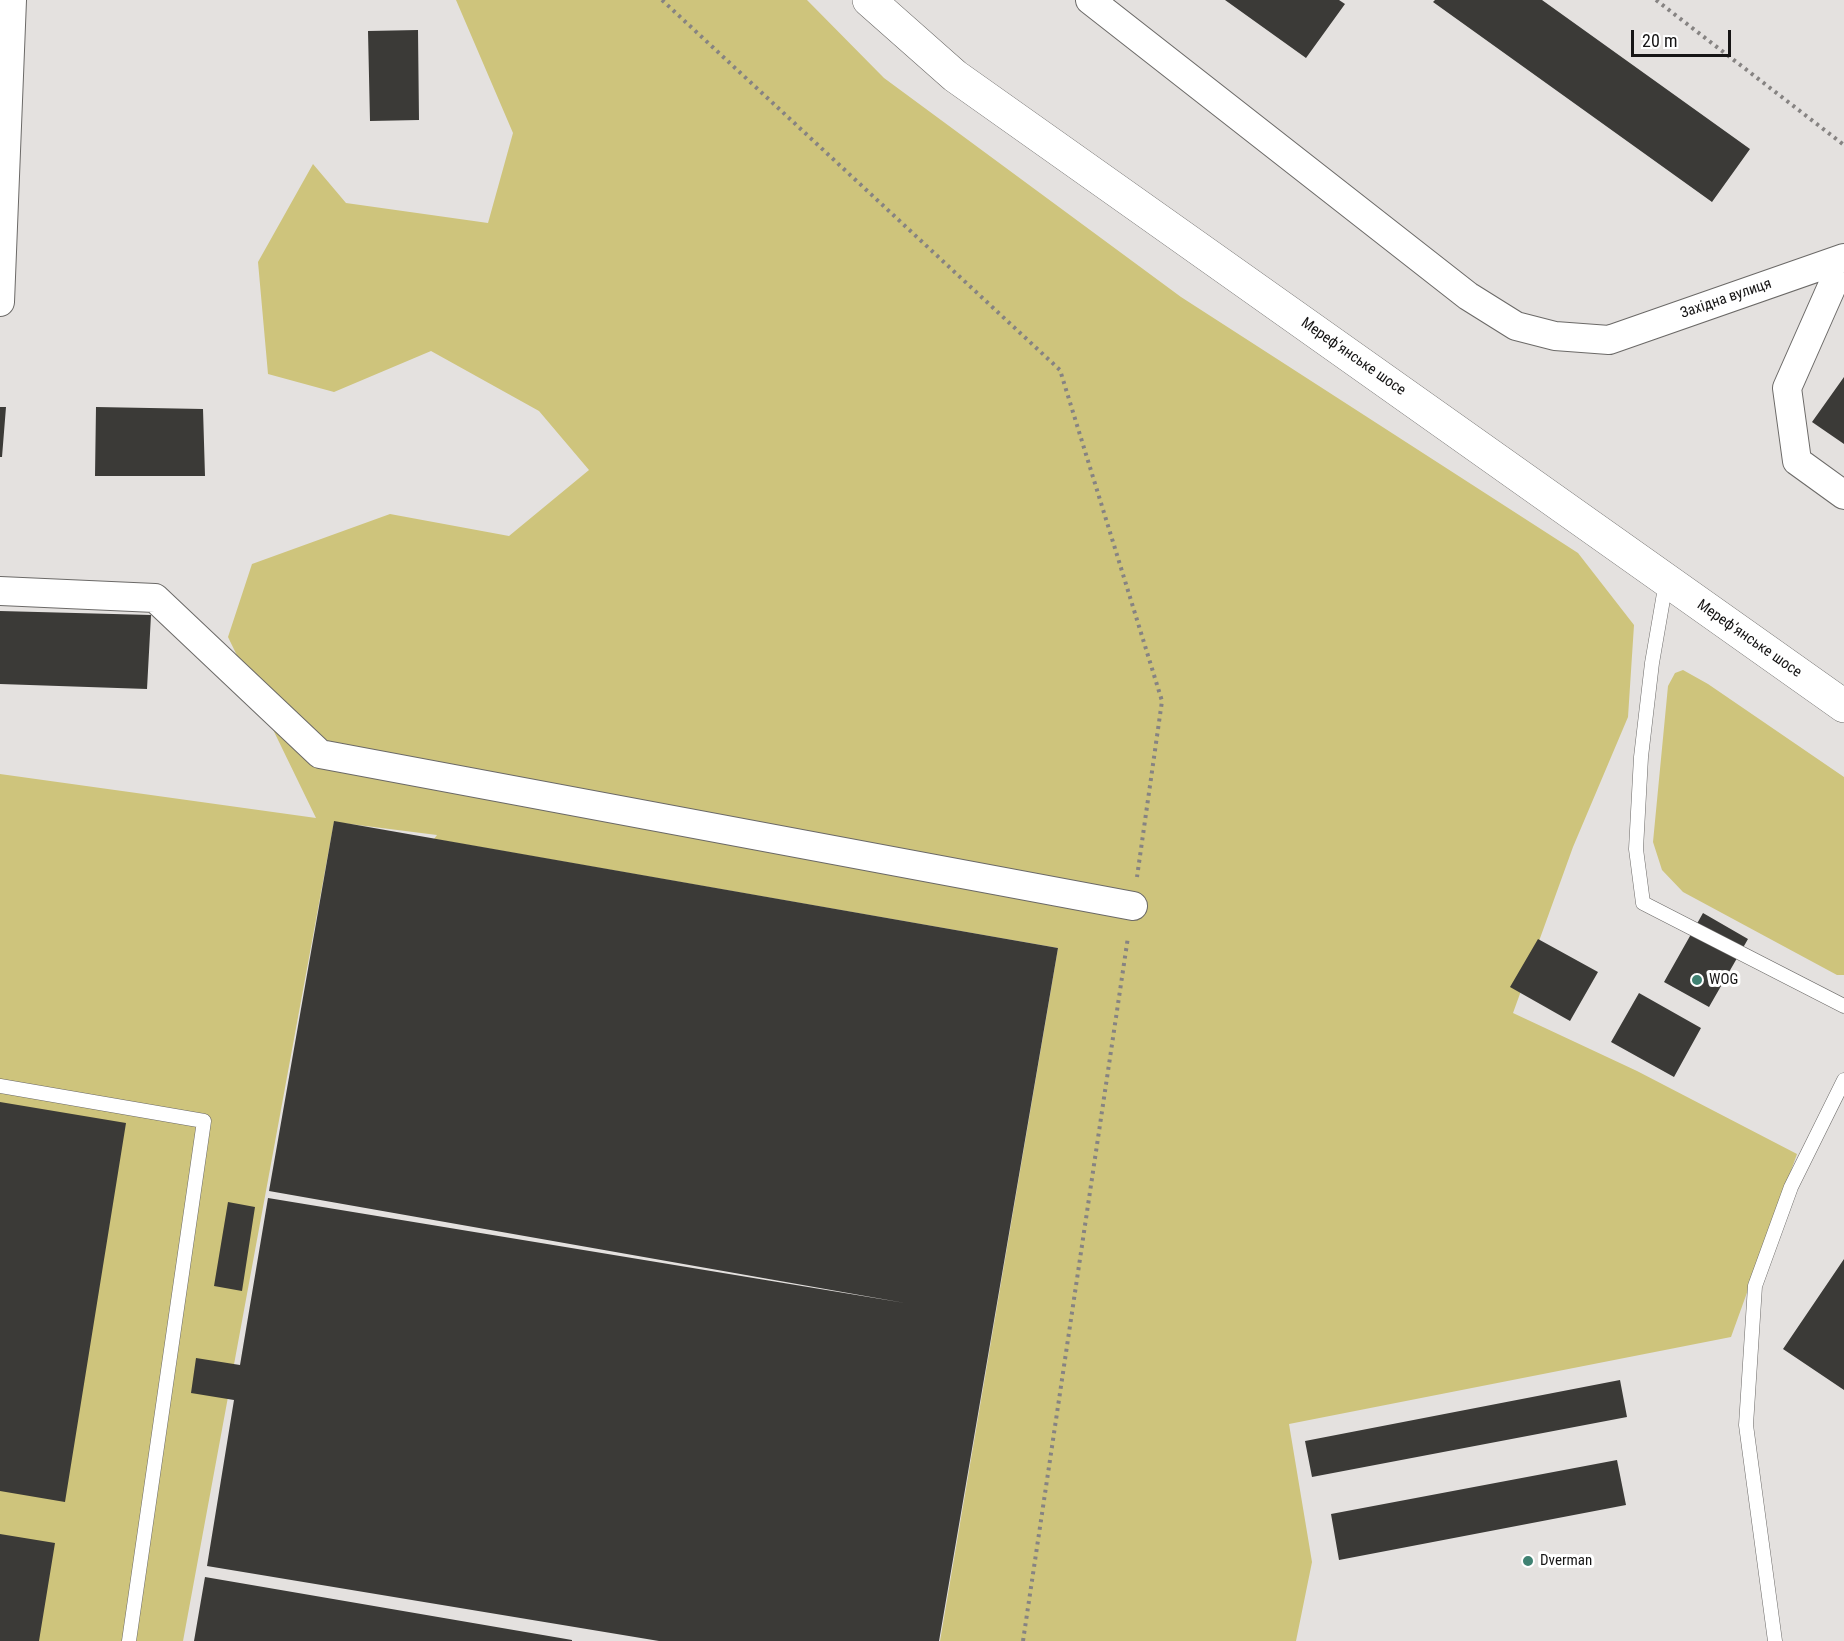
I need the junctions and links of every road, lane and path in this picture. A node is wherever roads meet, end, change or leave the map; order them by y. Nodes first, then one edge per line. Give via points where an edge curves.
1 (12, 0) edge
2 (662, 0) edge
3 (868, 0) edge
4 (1090, 0) edge
5 (1656, 0) edge
6 (1844, 145) edge
7 (1844, 258) edge
8 (0, 302) edge
9 (1844, 495) edge
10 (1667, 580) junction
11 (0, 591) edge
12 (1844, 706) edge
13 (1133, 906) junction
14 (1844, 1006) edge
15 (1844, 1080) edge
16 (0, 1086) edge
17 (129, 1641) edge
18 (1023, 1641) edge
19 (1774, 1641) edge

1 - 8 street
2 - 13 path via 1060,370 1162,702
3 - 10 highway, Мереф’янське шосе via 955,76
4 - 7 street, Західна вулиця via 1468,296 1516,326 1555,336 1609,340
5 - 6 path
7 - 9 street via 1787,388 1797,461
10 - 12 highway, Мереф’янське шосе
10 - 14 lane via 1641,757 1636,849 1643,903
11 - 13 street via 155,598 320,754
13 - 18 path
15 - 19 lane via 1791,1187 1755,1286 1746,1425
16 - 17 lane via 204,1121

